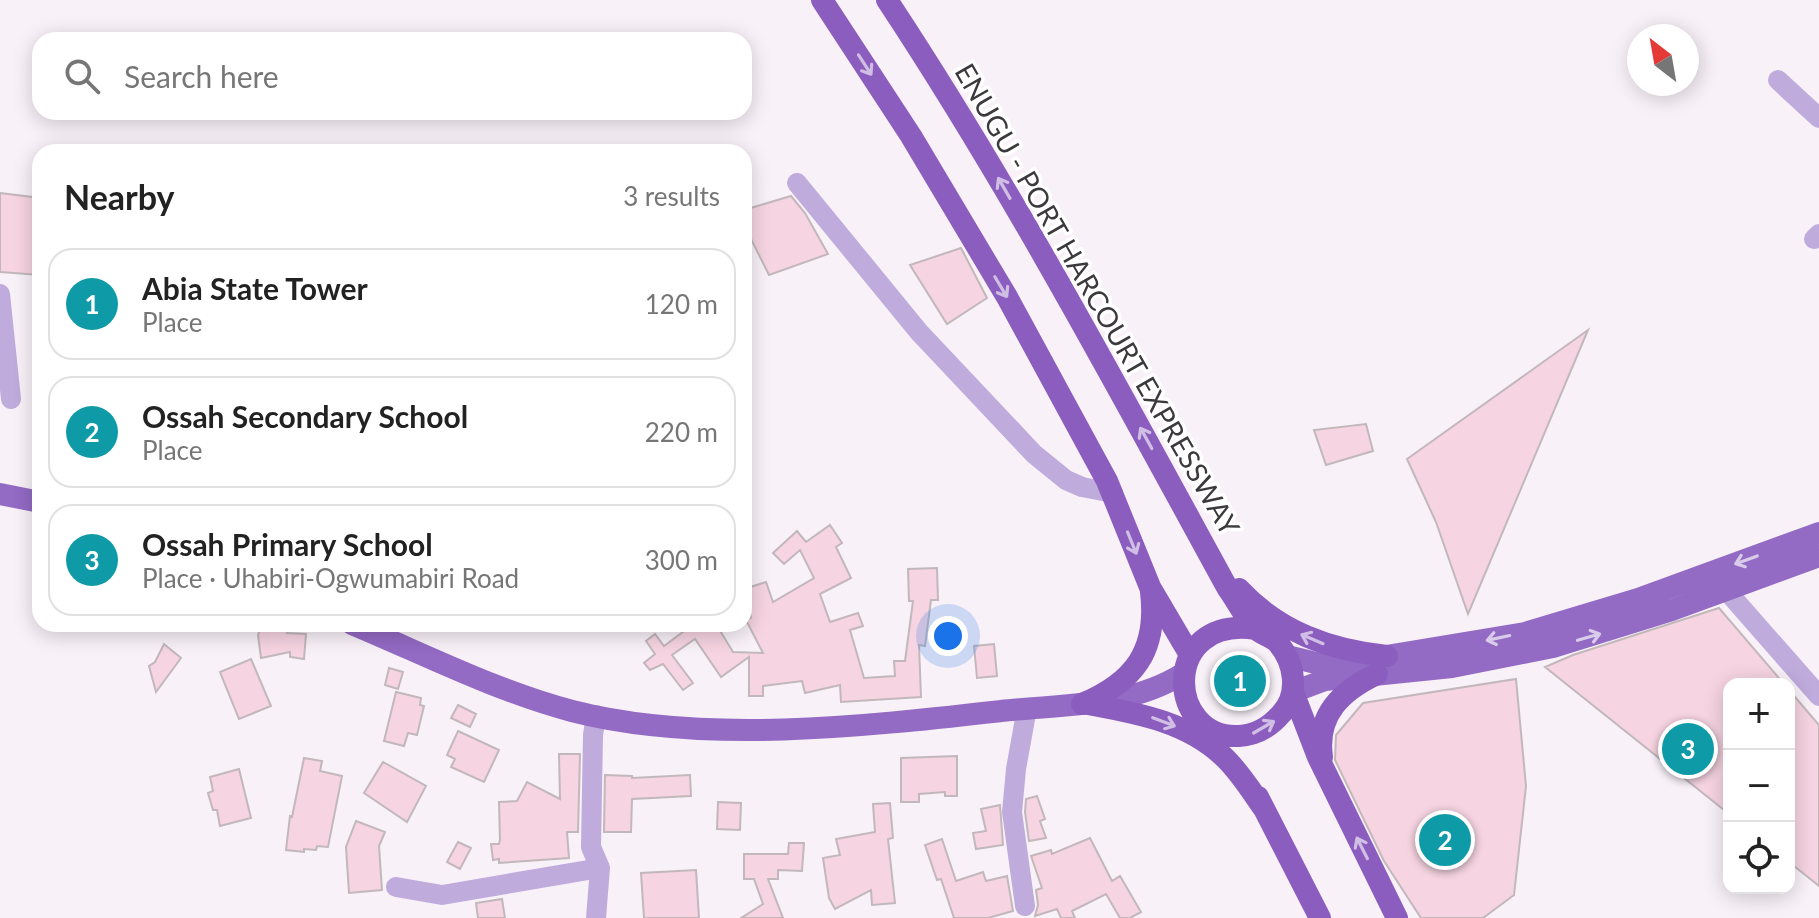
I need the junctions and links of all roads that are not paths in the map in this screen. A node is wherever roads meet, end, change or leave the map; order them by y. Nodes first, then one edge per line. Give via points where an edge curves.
1 (822, 0) edge
2 (887, 0) edge
3 (1778, 80) dead end
4 (1819, 118) edge
5 (797, 183) dead end
6 (0, 294) edge
7 (11, 399) dead end
8 (1113, 493) junction
9 (0, 494) edge
10 (32, 500) edge
11 (1819, 533) edge
12 (1210, 556) junction
13 (1819, 556) edge
14 (1150, 587) junction
15 (1726, 590) junction
16 (1256, 629) junction
17 (371, 632) edge
18 (1287, 656) junction
19 (1187, 664) junction
20 (1382, 665) junction
21 (1293, 692) junction
22 (1140, 695) junction
23 (1819, 696) edge
24 (1085, 704) junction
25 (1027, 708) junction
26 (1191, 710) junction
27 (596, 715) junction
28 (1217, 732) junction
29 (1324, 770) junction
30 (1264, 809) junction
31 (600, 868) junction
32 (396, 887) dead end
33 (1025, 906) dead end
34 (596, 918) edge
35 (1320, 918) edge
36 (1397, 918) edge

1 -> 8 highway via 1007,297
12 -> 2 highway, ENUGU - PORT HARCOURT EXPRESSWAY via 1033,235
3 - 4 street
5 - 8 street via 910,323 1034,454 1066,480
6 - 7 street
8 -> 14 highway
9 - 10 main road
11 -> 20 main road via 1578,619
12 - 16 highway, ENUGU - PORT HARCOURT EXPRESSWAY
20 -> 12 highway via 1285,627 1245,595
13 - 15 main road
14 - 19 highway
14 - 24 highway via 1152,624 1137,664 1120,684
20 -> 15 main road via 1452,667 1553,647
15 - 23 street
16 - 18 highway via 1275,640
16 - 19 highway via 1218,630 1202,640
17 - 27 main road via 503,687
18 - 20 main road via 1320,664
18 - 21 highway
19 - 22 main road
19 - 26 highway via 1184,692
20 - 21 main road
20 - 29 highway via 1344,693 1330,714 1321,747
28 -> 21 highway via 1255,734 1286,710
21 - 29 highway
22 - 24 main road
22 - 26 main road via 1172,699
24 - 25 main road
24 -> 30 highway via 1159,719 1207,742
25 - 27 main road via 877,725 766,729 687,727
25 - 33 street via 1012,812
26 - 28 highway
27 - 31 street via 591,847
28 - 30 highway
36 -> 29 highway
30 - 35 highway
31 - 32 street via 442,895
31 - 34 street

